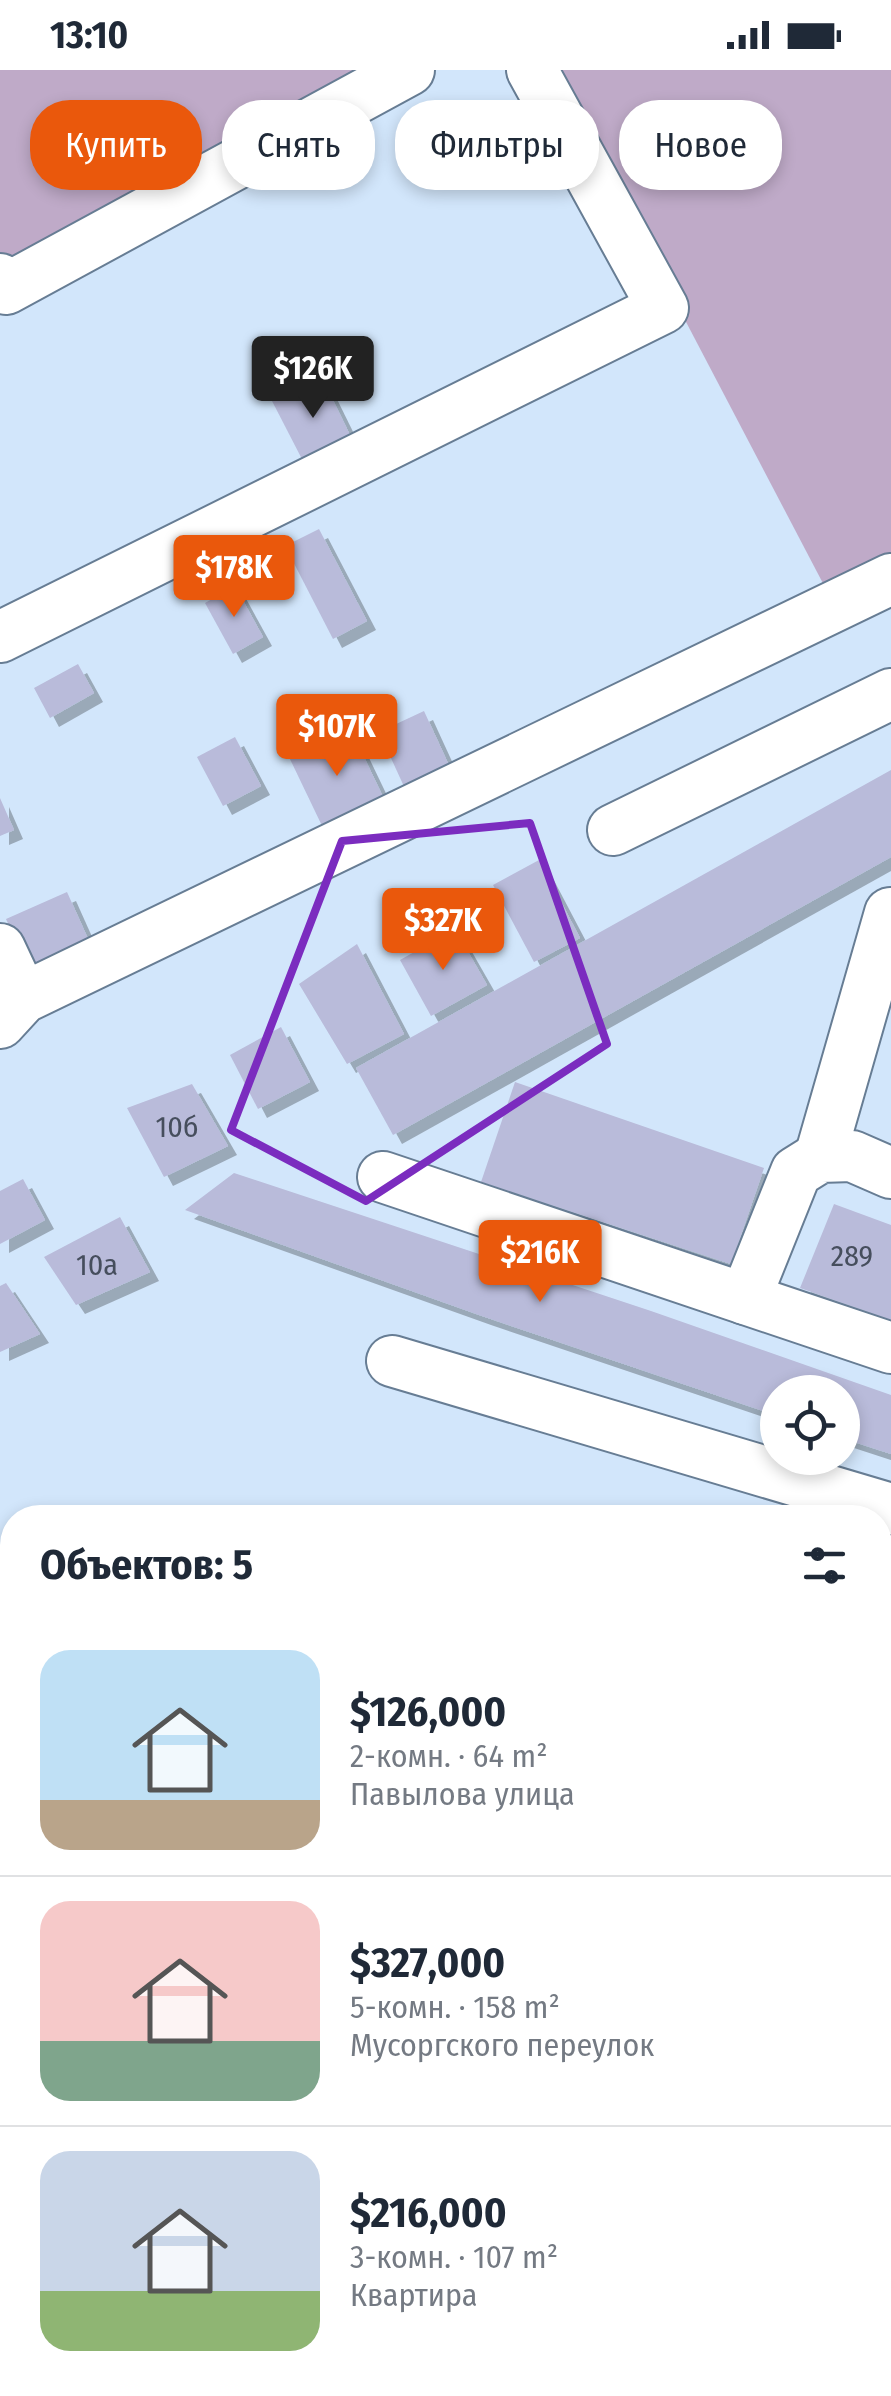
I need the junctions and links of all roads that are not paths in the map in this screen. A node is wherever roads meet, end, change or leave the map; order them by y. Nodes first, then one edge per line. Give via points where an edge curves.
1 (410, 70) edge
2 (532, 70) edge
3 (2, 287) edge
4 (891, 579) edge
5 (0, 637) edge
6 (891, 694) edge
7 (613, 830) dead end
8 (890, 912) edge
9 (0, 949) edge
10 (11, 1011) edge
11 (820, 1157) junction
12 (891, 1172) edge
13 (383, 1177) dead end
14 (746, 1299) junction
15 (891, 1348) edge
16 (392, 1361) dead end
17 (874, 1505) edge

1 - 3 street
2 - 5 street via 663,308
4 - 10 street
6 - 7 street
8 - 11 street
9 - 10 street
11 - 12 street via 852,1156
11 - 14 street via 796,1172
13 - 14 street
14 - 15 street
16 - 17 street

